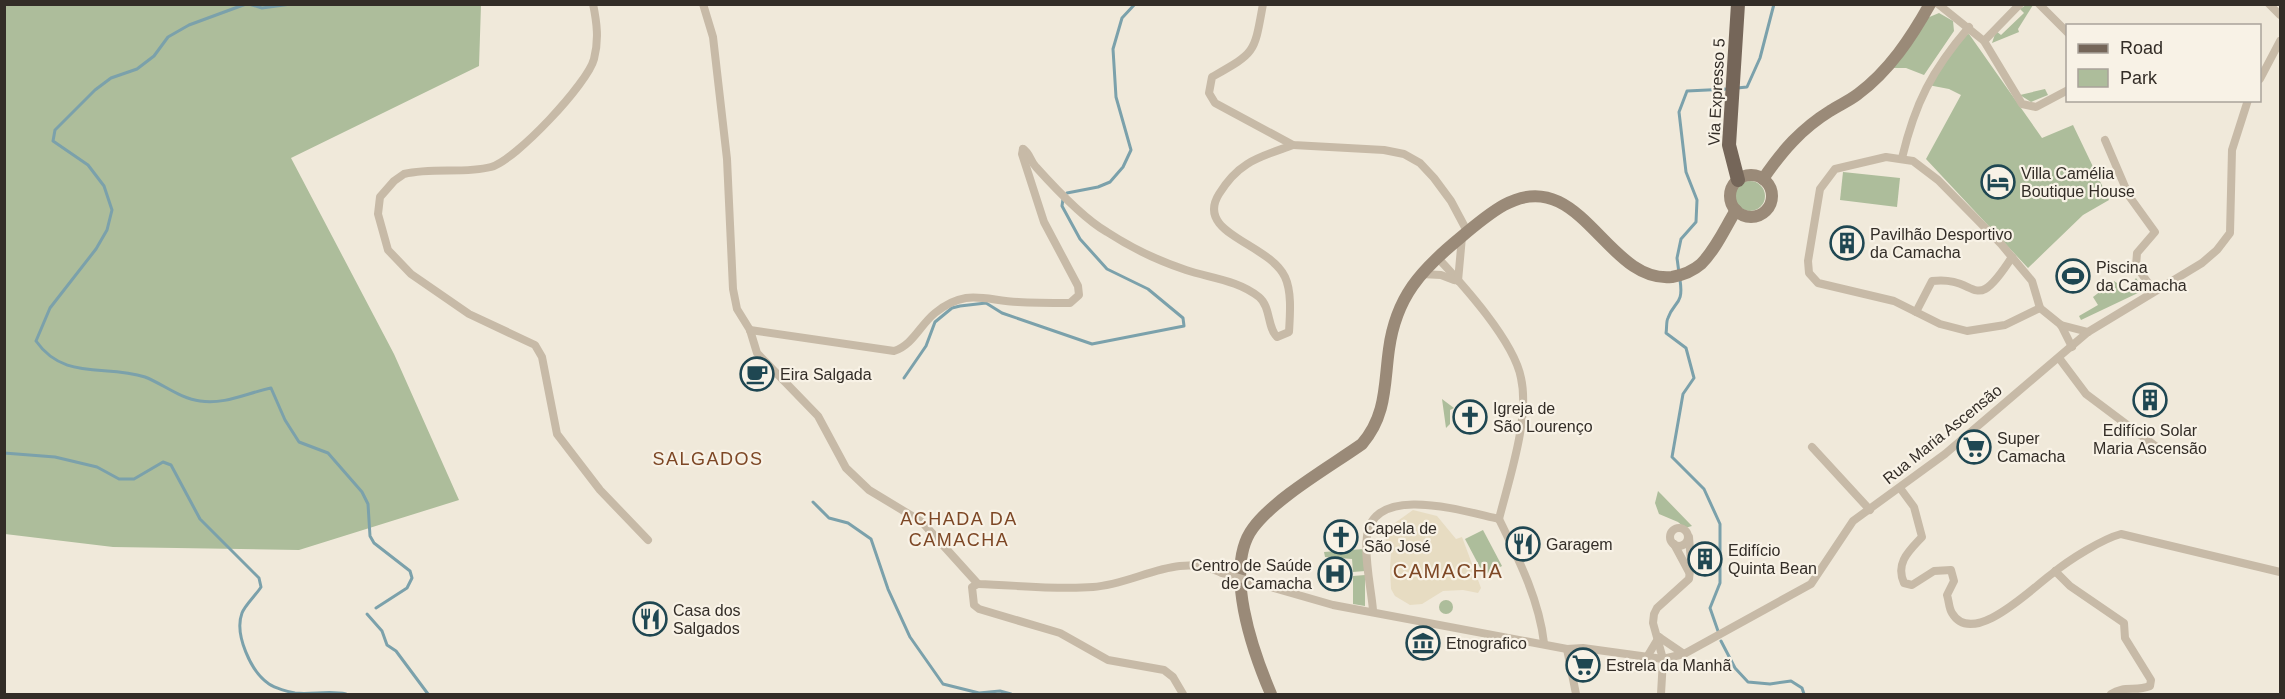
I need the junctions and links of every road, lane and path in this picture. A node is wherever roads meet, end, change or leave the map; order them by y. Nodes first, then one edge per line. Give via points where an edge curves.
1 (593, 4) edge
2 (703, 4) edge
3 (1263, 4) edge
4 (1738, 4) edge
5 (1930, 4) edge
6 (1938, 4) edge
7 (2020, 4) edge
8 (2039, 4) edge
9 (2269, 4) edge
10 (2280, 15) edge
11 (1969, 27) junction
12 (2066, 32) edge
13 (1984, 41) junction
14 (2280, 41) edge
15 (2261, 75) edge
16 (2066, 91) edge
17 (2247, 102) edge
18 (2105, 140) dead end
19 (1293, 145) junction
20 (1902, 158) junction
21 (1762, 179) junction
22 (1738, 180) junction
23 (1736, 210) junction
24 (1465, 234) junction
25 (1437, 257) junction
26 (2012, 257) junction
27 (1421, 273) junction
28 (1458, 281) junction
29 (2154, 291) junction
30 (2040, 308) junction
31 (1916, 312) junction
32 (2061, 326) junction
33 (750, 330) junction
34 (2088, 332) junction
35 (2072, 347) junction
36 (2059, 358) junction
37 (1812, 447) dead end
38 (2162, 451) dead end
39 (1900, 488) junction
40 (1870, 510) junction
41 (1499, 519) junction
42 (1689, 537) junction
43 (648, 540) dead end
44 (1674, 544) junction
45 (2055, 571) junction
46 (2280, 572) edge
47 (1690, 575) junction
48 (978, 584) junction
49 (1373, 610) junction
50 (1659, 637) junction
51 (1544, 643) junction
52 (1567, 649) junction
53 (1684, 654) junction
54 (1647, 657) junction
55 (1663, 659) junction
56 (1183, 694) edge
57 (1271, 694) edge
58 (1576, 694) edge
59 (1661, 694) edge
60 (2111, 694) edge

1 - 43 street via 597,44 594,62 522,148 491,167 404,174 380,197 378,214 388,250 411,274 469,314 534,345 542,357 557,434 600,490
2 - 33 street via 713,37 727,159 733,289 737,309
3 - 19 street via 1255,46 1244,59 1212,77 1209,93 1215,103
4 - 22 main road, Via Expresso 5 via 1729,145
5 - 21 main road via 1893,61 1859,94 1788,143
6 - 11 street
7 - 13 street
8 - 12 street
9 - 10 street
11 - 13 street
11 - 20 street via 1924,88
13 - 16 street via 2022,104 2036,107
14 - 15 street
17 - 29 street, Rua Maria Ascensão via 2232,150 2230,233 2202,263
18 - 29 street via 2129,196 2155,232 2137,253 2136,266
19 - 24 street via 1404,154 1434,178
19 - 33 street via 1254,158 1239,168 1214,202 1218,226 1270,257 1285,277 1289,326 1281,337 1273,333 1260,297 1239,285 1184,269 1106,232 1087,218 1023,149 1044,222 1080,291 1075,300 1017,302 976,296 955,300 933,314 908,344 894,351
20 - 26 street via 1913,161 1938,180
20 - 31 street via 1867,160 1835,169 1820,189 1809,273 1818,283 1885,299
21 - 22 main road via 1751,176
21 - 23 main road via 1771,189 1769,207 1753,217
22 - 23 main road via 1730,196
23 - 24 main road via 1700,265 1675,276 1651,275 1629,264 1576,212 1554,201 1527,198 1508,203
24 - 25 main road
24 - 28 street
25 - 27 main road
25 - 28 street
26 - 30 street via 2032,281
26 - 31 street via 1997,280 1984,290 1932,281
27 - 28 street
27 - 57 main road via 1409,288 1393,327 1383,404 1372,431 1362,444 1271,509 1255,525 1245,544 1240,565 1241,587 1257,656
28 - 41 street via 1503,339 1521,377 1520,424
29 - 34 street, Rua Maria Ascensão
30 - 31 street via 2005,325 1978,330 1951,328
30 - 32 street
32 - 34 street
32 - 35 street
33 - 48 street via 757,353 818,416 846,468 869,490 922,522
34 - 35 street, Rua Maria Ascensão
35 - 36 street, Rua Maria Ascensão
36 - 38 street via 2086,394
36 - 39 street, Rua Maria Ascensão
37 - 40 street
39 - 40 street, Rua Maria Ascensão
39 - 45 street via 1914,507 1922,537 1905,556 1900,575 1904,583 1912,585 1934,571 1951,570 1954,581 1947,595 1952,614 1963,621 1977,624 1997,617
40 - 53 street, Rua Maria Ascensão via 1845,529 1811,584
41 - 49 street via 1412,503 1380,513 1370,524 1366,537
41 - 51 street via 1528,584
42 - 44 street via 1683,545
42 - 44 street via 1685,529 1675,528 1670,536
42 - 47 street
44 - 47 street
45 - 46 street via 2116,536 2128,534
45 - 60 street via 2124,623 2125,638 2151,680 2145,688 2121,687
47 - 50 street via 1657,608 1653,623
48 - 49 street, Rua Maria Ascensão, bridge via 1095,587 1118,584 1152,570 1194,564 1324,603
48 - 56 street via 972,586 971,596 979,609 1060,633 1108,660 1164,670
49 - 51 street, Rua Maria Ascensão
50 - 53 street
50 - 54 street
50 - 55 street
51 - 52 street, Rua Maria Ascensão
52 - 54 street, Rua Maria Ascensão
52 - 58 street
53 - 55 street, Rua Maria Ascensão
54 - 55 street, Rua Maria Ascensão
55 - 59 street

